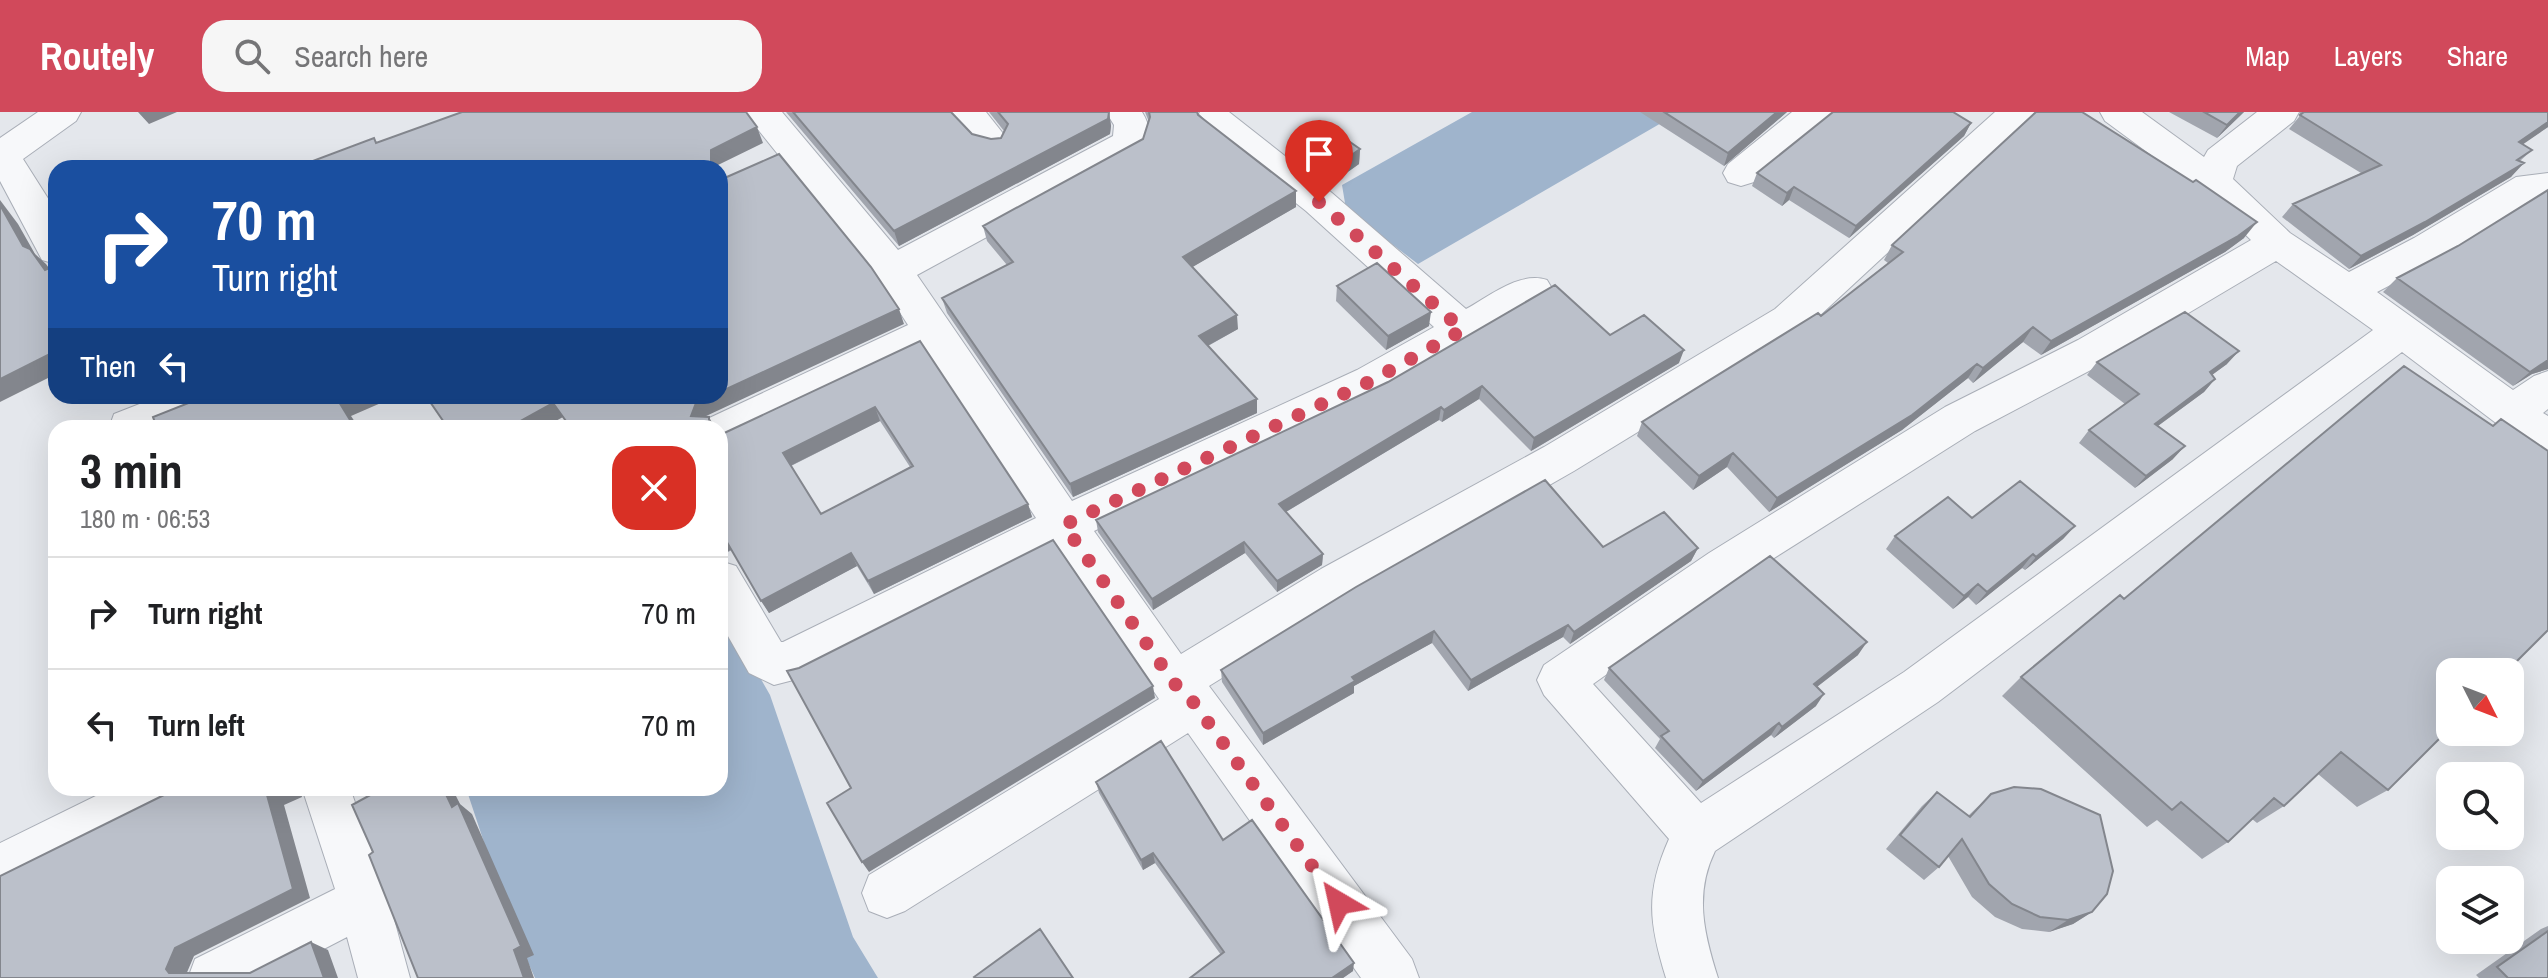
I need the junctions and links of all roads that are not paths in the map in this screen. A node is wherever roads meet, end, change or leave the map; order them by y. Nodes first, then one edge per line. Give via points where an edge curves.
1 (63, 112) edge
2 (762, 112) edge
3 (966, 112) edge
4 (1124, 112) edge
5 (1815, 112) edge
6 (2017, 112) edge
7 (2118, 112) edge
8 (2281, 112) edge
9 (1214, 119) dead end
10 (991, 141) edge
11 (1, 154) edge
12 (1741, 173) dead end
13 (2213, 182) junction
14 (2548, 186) edge
15 (48, 233) edge
16 (2277, 243) junction
17 (893, 270) junction
18 (1533, 290) dead end
19 (2347, 290) junction
20 (1463, 330) junction
21 (933, 331) junction
22 (2400, 332) junction
23 (2548, 387) edge
24 (174, 404) edge
25 (2512, 413) junction
26 (126, 417) edge
27 (728, 428) edge
28 (2548, 439) edge
29 (1064, 525) junction
30 (728, 594) edge
31 (1184, 693) junction
32 (146, 796) edge
33 (329, 796) edge
34 (1697, 834) junction
35 (0, 869) edge
36 (887, 893) dead end
37 (364, 901) junction
38 (214, 978) edge
39 (384, 978) edge
40 (1393, 978) edge
41 (1692, 978) edge

1 - 11 street
2 - 17 street via 777,155
3 - 10 street
4 - 17 street via 1132,124 1130,143
5 - 12 street
6 - 31 street via 1789,320 1559,459 1337,583
7 - 13 street
8 - 13 street via 2221,159
9 - 20 street via 1319,202
11 - 15 street
13 - 16 street
14 - 19 street via 2529,186
16 - 19 street
16 - 34 street via 2092,351 1960,419 1725,566 1560,680
17 - 21 street
18 - 20 street
19 - 22 street
20 - 29 street via 1371,381
21 - 27 street
21 - 29 street
22 - 25 street
22 - 34 street via 1921,687
23 - 25 street
24 - 26 street
25 - 28 street
29 - 30 street via 789,662 774,664 765,658
29 - 31 street
31 - 36 street
31 - 40 street
32 - 35 street
33 - 37 street
34 - 41 street via 1681,863 1675,903
37 - 38 street
37 - 39 street

